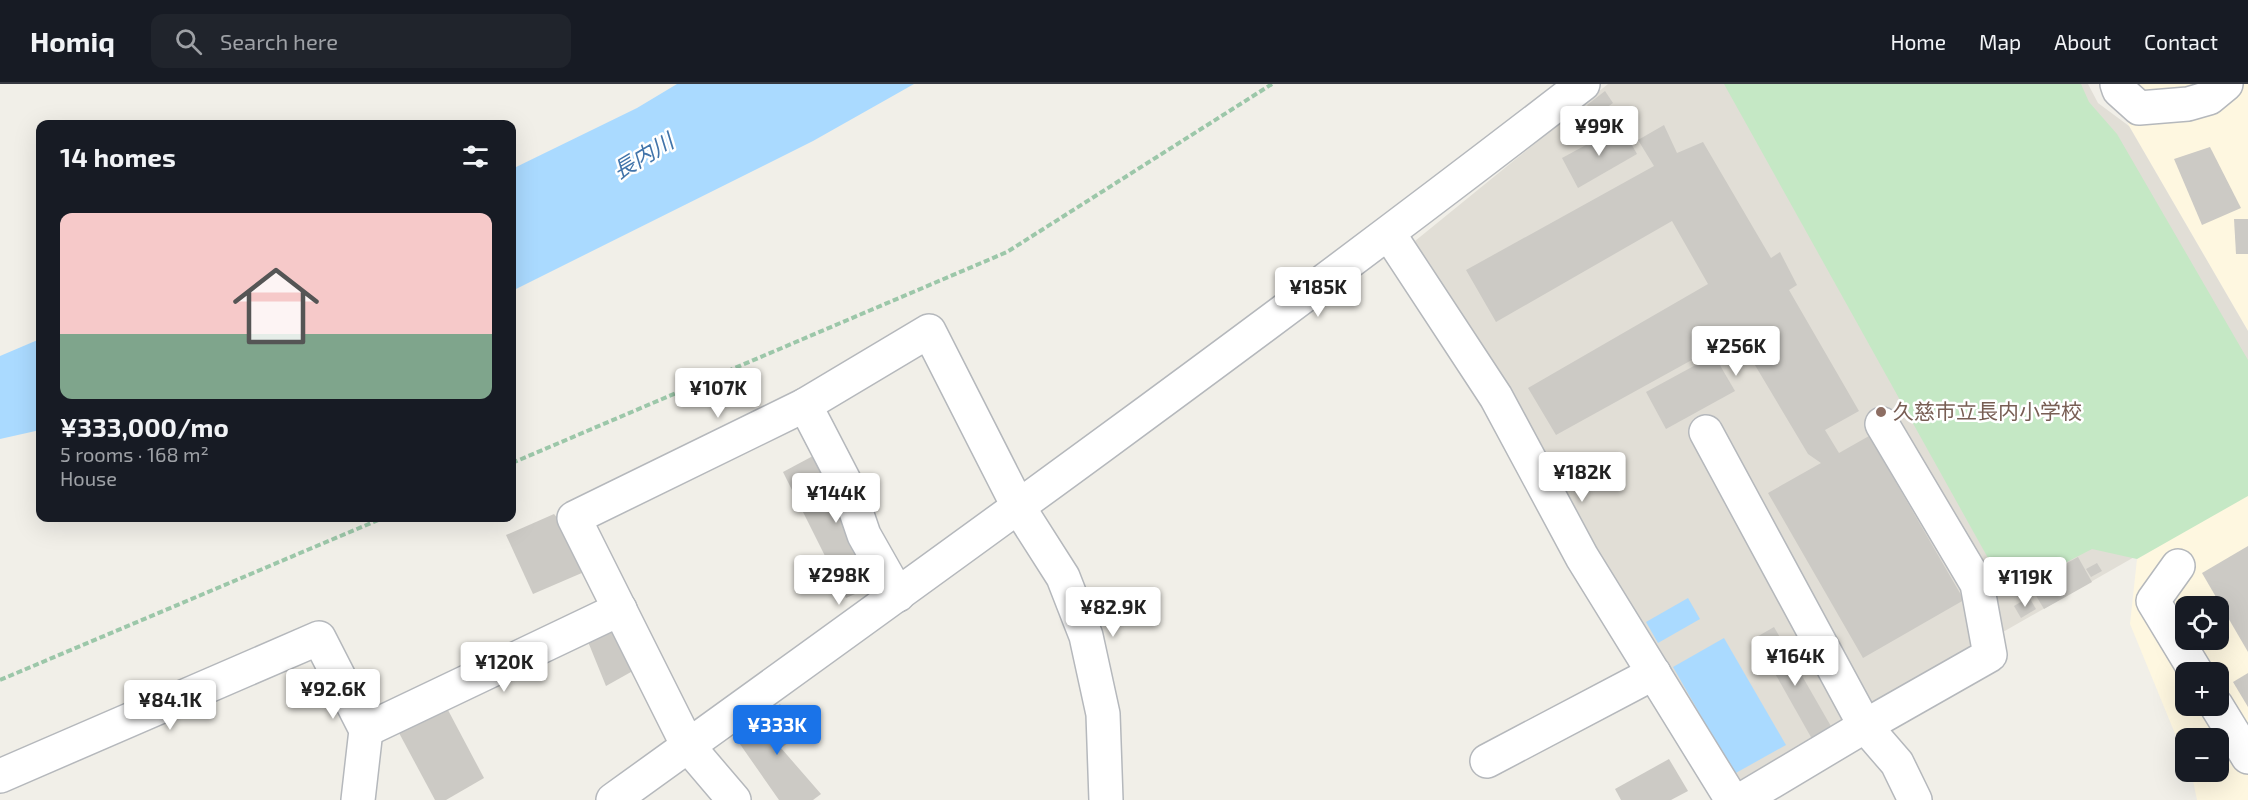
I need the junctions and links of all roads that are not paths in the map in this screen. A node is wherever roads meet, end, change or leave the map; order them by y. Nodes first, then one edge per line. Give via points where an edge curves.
1 (1582, 84) edge
2 (2117, 84) edge
3 (2226, 84) edge
4 (1389, 234) junction
5 (805, 405) junction
6 (1882, 424) dead end
7 (1706, 432) dead end
8 (1019, 508) junction
9 (2178, 566) dead end
10 (898, 595) junction
11 (620, 609) junction
12 (2190, 662) edge
13 (1654, 673) junction
14 (2223, 716) edge
15 (1865, 726) junction
16 (366, 730) junction
17 (688, 746) junction
18 (2248, 757) edge
19 (1487, 761) dead end
20 (0, 776) edge
21 (358, 800) edge
22 (613, 800) edge
23 (734, 800) edge
24 (1106, 800) edge
25 (1731, 800) edge
26 (1741, 800) edge
27 (1915, 800) edge

1 - 4 street
2 - 3 street via 2139,108 2209,98
4 - 8 street
4 - 13 street via 1496,397 1582,556
5 - 8 street via 929,331
5 - 10 street via 848,488 864,535
5 - 11 street via 574,518
6 - 15 street via 1977,584 1990,655
7 - 15 street
8 - 10 street
8 - 24 street via 1063,577 1086,636 1102,714
9 - 12 street via 2153,601
10 - 17 street
11 - 16 street
11 - 17 street
13 - 19 street
13 - 25 street
14 - 18 street
15 - 26 street
15 - 27 street via 1897,763
16 - 20 street via 319,638
16 - 21 street
17 - 22 street
17 - 23 street

